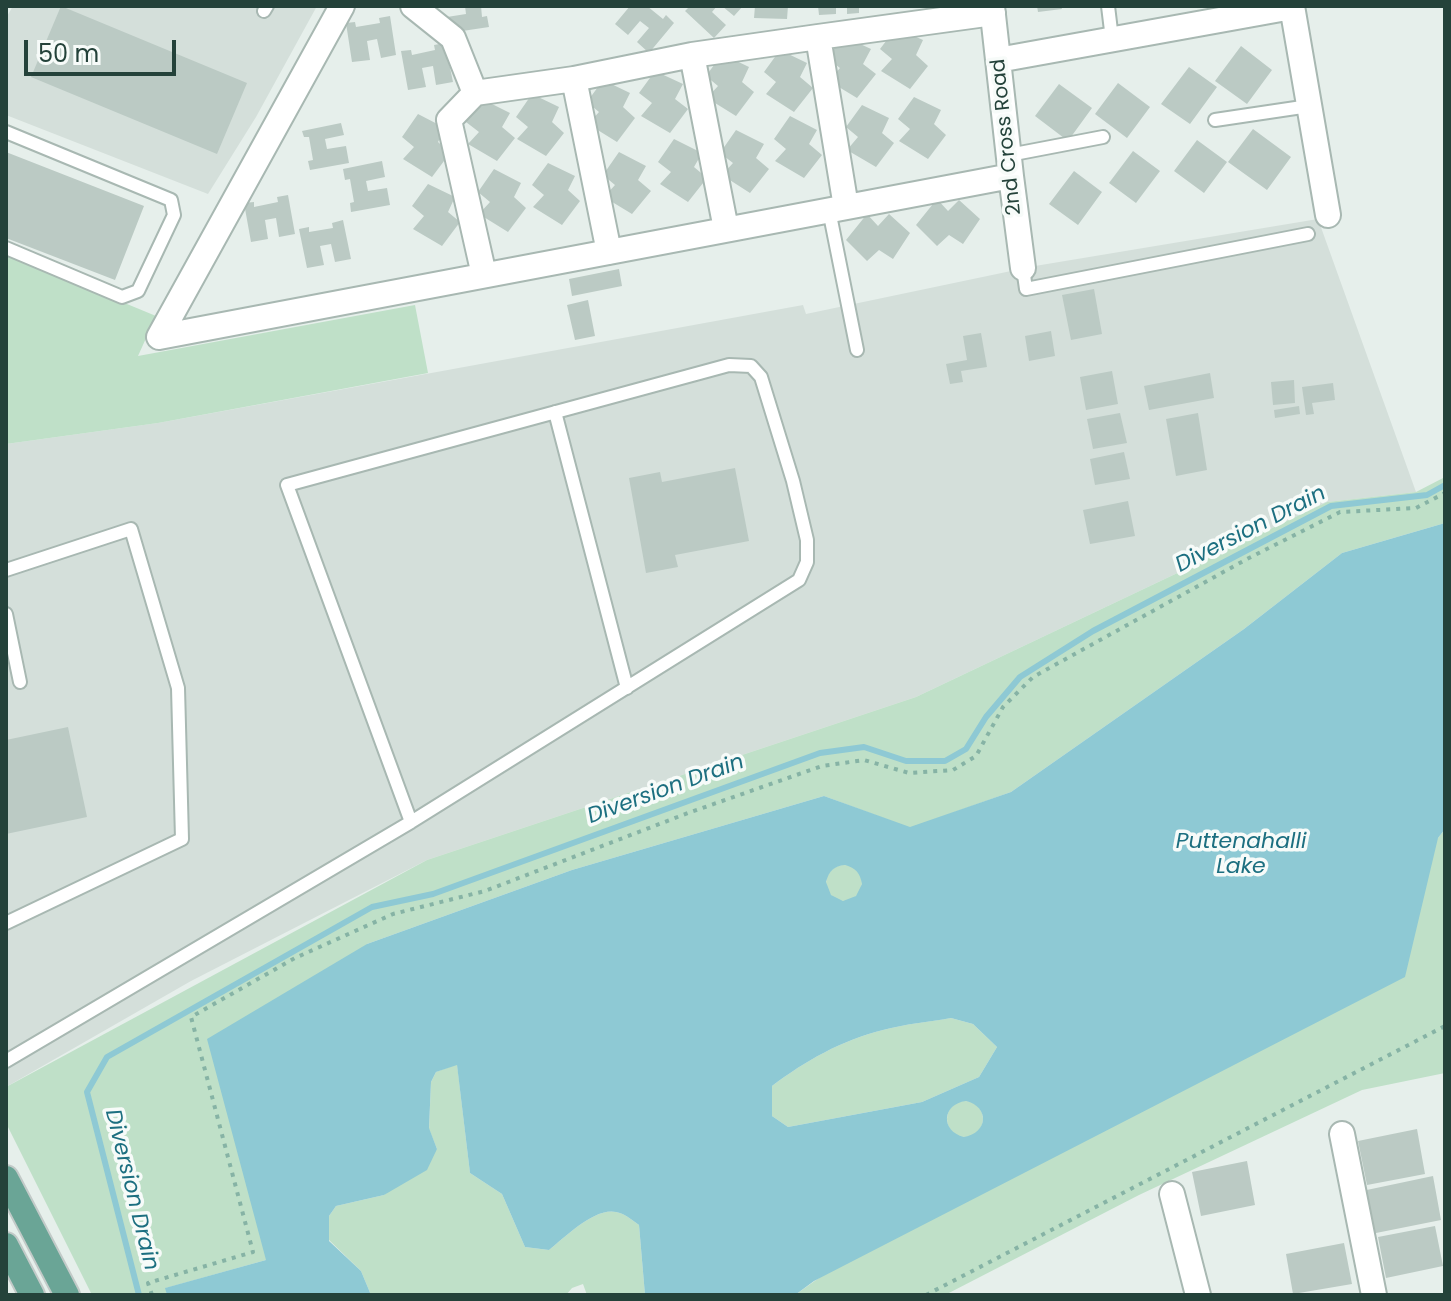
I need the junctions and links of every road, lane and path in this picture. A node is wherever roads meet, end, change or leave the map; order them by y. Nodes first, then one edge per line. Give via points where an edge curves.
1 (342, 6) edge
2 (413, 6) edge
3 (1108, 6) edge
4 (1294, 6) edge
5 (993, 10) edge
6 (818, 37) junction
7 (1112, 39) junction
8 (692, 55) junction
9 (998, 60) junction
10 (574, 79) junction
11 (475, 93) junction
12 (1309, 106) junction
13 (1215, 120) dead end
14 (6, 132) edge
15 (1103, 137) dead end
16 (1010, 165) junction
17 (837, 209) junction
18 (1328, 215) dead end
19 (726, 229) junction
20 (1308, 234) dead end
21 (6, 248) edge
22 (609, 252) junction
23 (1023, 268) joint
24 (484, 275) junction
25 (857, 350) dead end
26 (555, 412) junction
27 (1445, 493) edge
28 (6, 570) edge
29 (6, 614) edge
30 (20, 682) dead end
31 (627, 688) junction
32 (411, 822) junction
33 (6, 923) edge
34 (1445, 1026) edge
35 (6, 1061) edge
36 (1342, 1134) dead end
37 (6, 1178) edge
38 (1172, 1194) dead end
39 (6, 1245) edge
40 (32, 1295) edge
41 (67, 1295) edge
42 (152, 1295) edge
43 (926, 1295) edge
44 (1198, 1295) edge
45 (1374, 1295) edge

1 - 24 street via 159,337
2 - 11 street via 453,38
3 - 7 lane
4 - 7 street
4 - 12 street
5 - 6 street
5 - 9 street, 2nd Cross Road
6 - 8 street
6 - 17 street
7 - 9 street
8 - 10 street
8 - 19 street
9 - 16 street, 2nd Cross Road
10 - 11 street
10 - 22 street
11 - 24 street via 449,120
12 - 13 lane
12 - 18 street
14 - 21 lane via 171,200 174,215 138,291 122,297
15 - 16 lane
16 - 17 street
16 - 23 street, 2nd Cross Road
17 - 19 street
17 - 25 lane
19 - 22 street
20 - 23 lane via 1026,289
22 - 24 street
26 - 31 lane
26 - 31 lane via 729,365 751,366 761,377 793,481 807,540 807,562 799,580
26 - 32 lane via 287,485
27 - 42 path via 1416,508 1340,512 1033,677 1003,707 976,756 953,770 909,773 864,760 822,766 485,891 393,914 295,958 191,1017 253,1252 148,1283
28 - 33 lane via 131,529 178,688 182,839
29 - 30 lane
31 - 32 lane
32 - 35 lane
34 - 43 path
36 - 45 street
37 - 41 main road
38 - 44 street
39 - 40 main road

